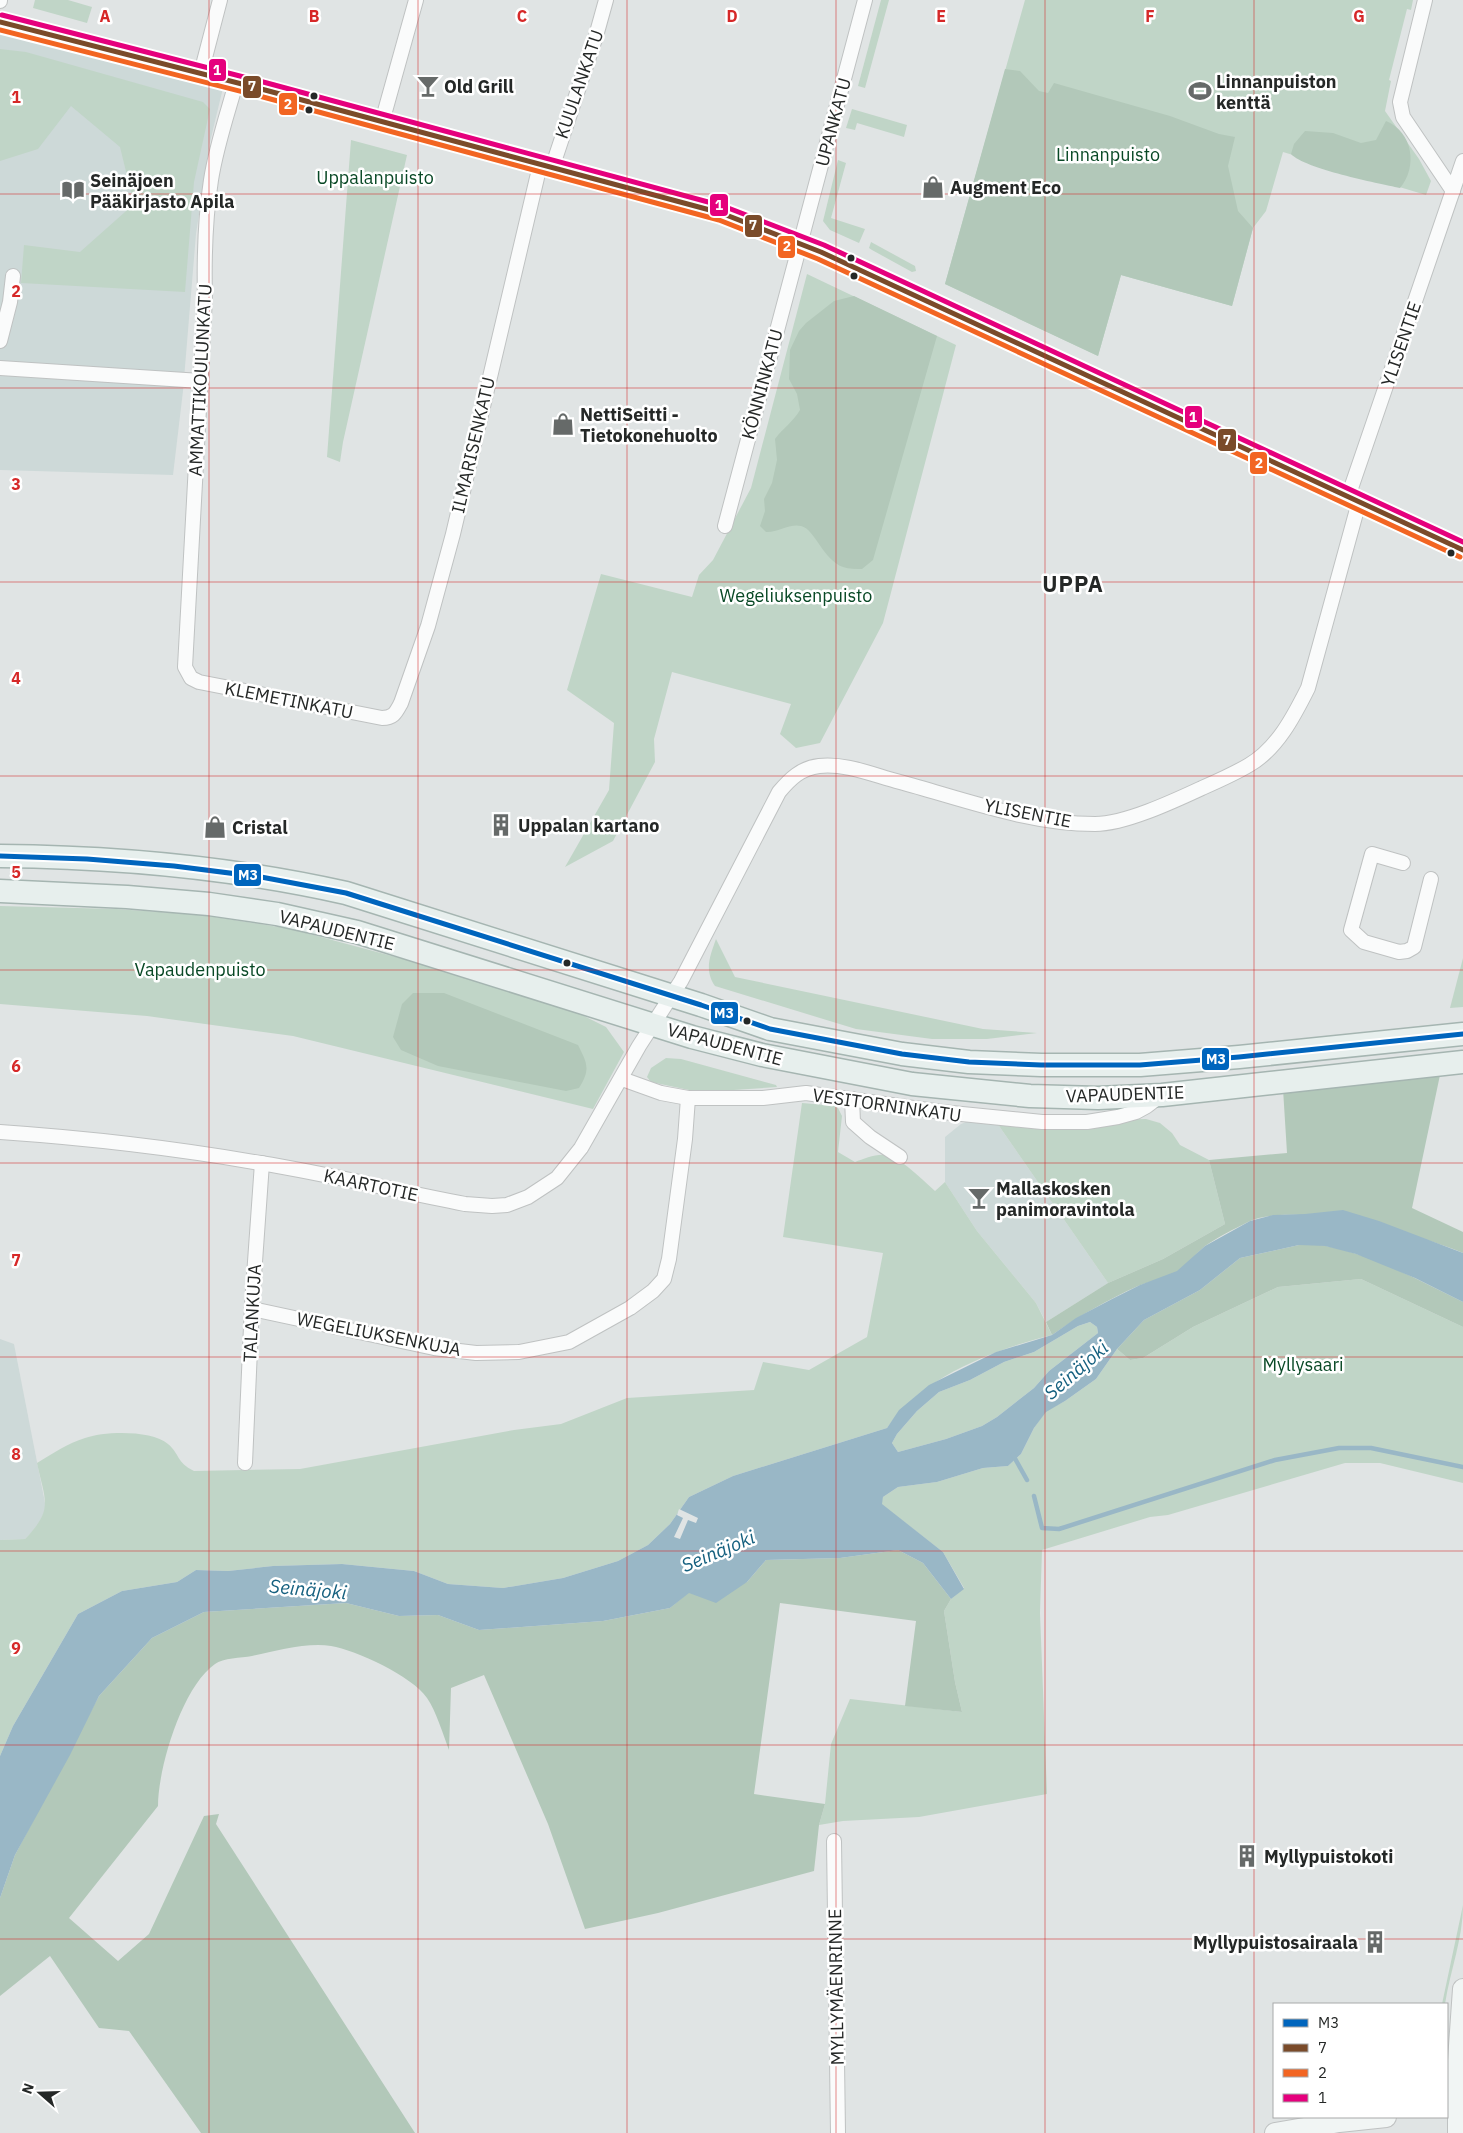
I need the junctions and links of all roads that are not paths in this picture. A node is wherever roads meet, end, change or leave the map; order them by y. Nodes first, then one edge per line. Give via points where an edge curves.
1 (220, 0) edge
2 (416, 0) edge
3 (606, 0) edge
4 (865, 0) edge
5 (1425, 0) edge
6 (0, 22) edge
7 (201, 73) junction
8 (236, 83) junction
9 (382, 122) junction
10 (1463, 161) edge
11 (546, 166) junction
12 (1453, 191) junction
13 (800, 243) junction
14 (13, 276) dead end
15 (0, 341) edge
16 (0, 368) edge
17 (201, 381) junction
18 (1354, 500) junction
19 (724, 526) dead end
20 (1463, 550) edge
21 (191, 678) joint
22 (389, 718) joint
23 (0, 856) edge
24 (1403, 863) dead end
25 (1431, 879) dead end
26 (0, 891) edge
27 (672, 997) junction
28 (653, 1025) junction
29 (1463, 1034) edge
30 (1463, 1062) edge
31 (622, 1079) junction
32 (1162, 1095) junction
33 (688, 1098) junction
34 (852, 1099) junction
35 (0, 1132) edge
36 (900, 1156) dead end
37 (262, 1163) junction
38 (252, 1309) junction
39 (245, 1463) dead end
40 (834, 1841) dead end
41 (1463, 1988) edge
42 (1456, 2110) edge
43 (1377, 2118) edge
44 (838, 2133) edge
45 (1275, 2133) edge
46 (1458, 2133) edge

1 - 7 street
2 - 9 street
3 - 11 street, KUULANKATU via 596,36
4 - 13 street, UPANKATU
5 - 12 street via 1400,102 1403,117
6 - 7 street
7 - 8 street
8 - 9 street
8 - 17 street, AMMATTIKOULUNKATU via 211,179 204,257
9 - 11 street
10 - 12 street, YLISENTIE
11 - 13 street via 721,213
11 - 22 street, ILMARISENKATU via 428,626 401,703 395,715
12 - 18 street, YLISENTIE
13 - 18 street
13 - 19 street, KÖNNINKATU
14 - 15 street
16 - 17 street
17 - 21 street, AMMATTIKOULUNKATU via 185,667
18 - 20 street
18 - 27 street, YLISENTIE via 1308,688 1294,716 1269,749 1250,765 1182,798 1128,818 1096,824 1048,820 844,767 816,766 801,771 779,792
21 - 22 street, KLEMETINKATU
23 - 27 main road, VAPAUDENTIE via 134,863 279,878 346,892
24 - 25 street via 1372,854 1351,930 1364,942 1398,952 1414,947
26 - 28 main road, VAPAUDENTIE via 136,897 277,914 357,932
27 - 28 street, YLISENTIE
27 - 29 main road, VAPAUDENTIE via 770,1029 902,1054 969,1062 1140,1064 1239,1058
28 - 31 street, KAARTOTIE
28 - 32 main road, VAPAUDENTIE via 762,1055 912,1084 1030,1096 1098,1098
30 - 32 main road, VAPAUDENTIE
31 - 33 street, VESITORNINKATU via 661,1093
31 - 37 street, KAARTOTIE via 582,1148 557,1178 528,1197 507,1205 465,1204
32 - 34 street, VESITORNINKATU via 1136,1112 1087,1122 976,1116
33 - 34 street, VESITORNINKATU via 763,1098 806,1093
33 - 38 street, WEGELIUKSENKUJA via 664,1279 630,1308 569,1342 519,1352 476,1353 434,1348
34 - 36 street via 853,1122
35 - 37 street, KAARTOTIE via 115,1142
37 - 38 street, TALANKUJA
38 - 39 street, TALANKUJA
40 - 44 street, MYLLYMÄENRINNE
41 - 42 street
42 - 46 street
43 - 45 street

